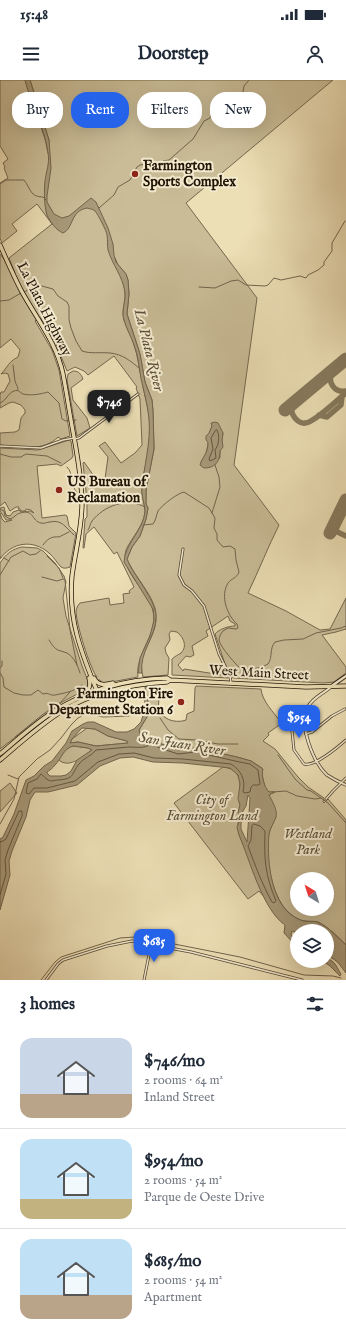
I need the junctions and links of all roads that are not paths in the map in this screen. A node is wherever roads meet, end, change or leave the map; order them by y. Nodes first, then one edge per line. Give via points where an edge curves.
1 (0, 245) edge
2 (138, 394) dead end
3 (58, 438) dead end
4 (74, 438) junction
5 (59, 441) junction
6 (0, 446) edge
7 (183, 549) dead end
8 (86, 664) junction
9 (346, 676) edge
10 (170, 680) junction
11 (135, 681) junction
12 (231, 683) junction
13 (332, 686) junction
14 (346, 686) edge
15 (115, 690) junction
16 (97, 691) junction
17 (67, 706) junction
18 (345, 709) dead end
19 (306, 710) junction
20 (306, 734) junction
21 (346, 740) edge
22 (0, 754) edge
23 (0, 760) edge
24 (317, 760) junction
25 (346, 778) edge
26 (340, 783) junction
27 (346, 785) edge
28 (326, 799) dead end
29 (152, 944) junction
30 (46, 980) edge
31 (144, 980) edge
32 (302, 980) edge

1 - 4 highway, La Plata Highway via 18,285 58,357
2 - 4 street via 79,438
3 - 5 street
4 - 5 street
4 - 8 highway, La Plata Highway via 82,503 71,598 74,628
5 - 6 street via 38,448
7 - 12 street via 179,575 184,585 204,606
8 - 11 highway via 94,680 101,684
8 - 16 highway, La Plata Highway
8 - 17 highway via 90,688 69,701
9 - 13 main road
10 - 11 highway, West Main Street via 156,678
10 - 12 highway, West Main Street
10 - 15 highway, West Main Street
11 - 16 highway, West Main Street
12 - 13 highway, West Main Street
13 - 14 highway, West Main Street
13 - 19 street via 311,702
15 - 16 highway
15 - 17 highway, West Main Street
16 - 17 highway, West Main Street
17 - 22 highway, West Main Street via 40,721
17 - 23 highway, West Main Street
18 - 20 street
19 - 20 street
19 - 24 street via 301,710 287,721 292,731 295,754 306,765
20 - 24 street
21 - 24 street via 328,755
24 - 26 street via 328,775
25 - 26 street
26 - 27 street
26 - 28 street
29 - 30 street via 123,942 63,960
29 - 31 street
29 - 32 street

